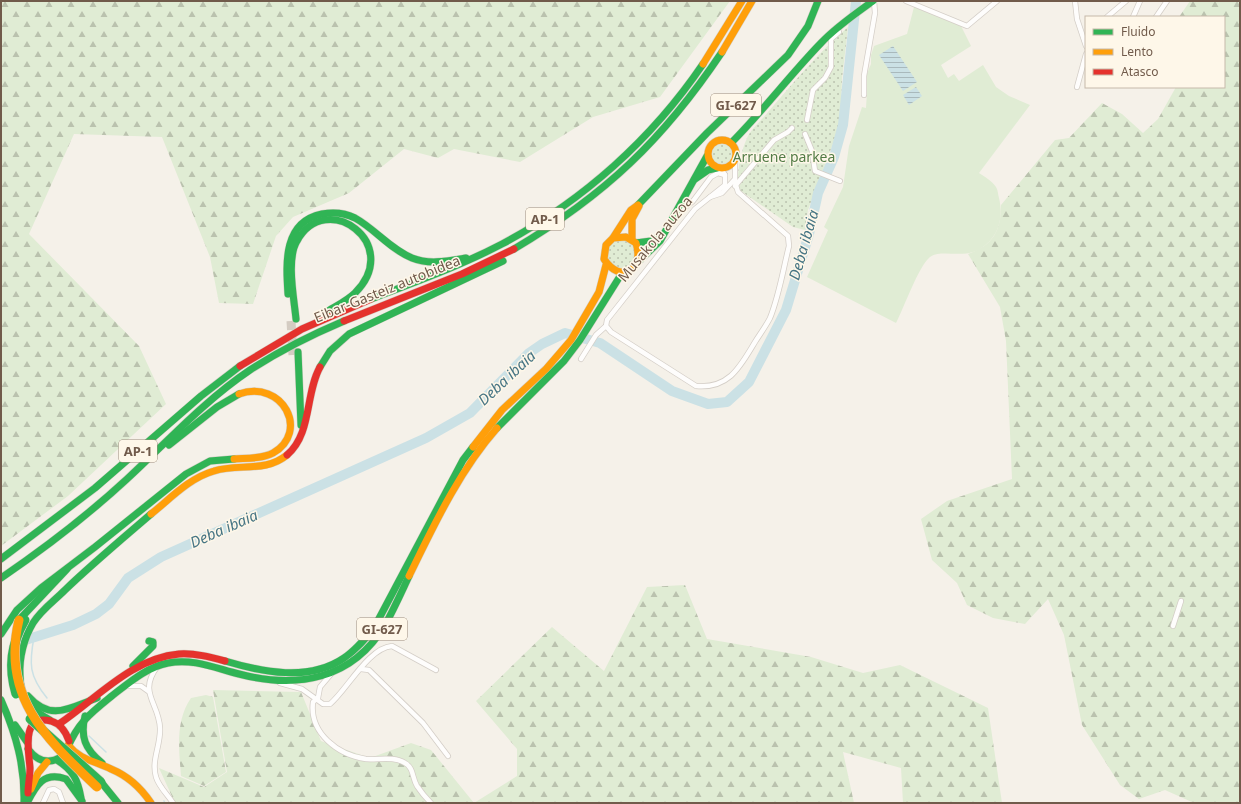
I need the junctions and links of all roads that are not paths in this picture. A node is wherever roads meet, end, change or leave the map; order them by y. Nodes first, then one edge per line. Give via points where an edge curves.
1 (742, 1) edge
2 (752, 1) edge
3 (818, 1) edge
4 (873, 1) edge
5 (906, 1) edge
6 (997, 1) edge
7 (1076, 1) edge
8 (1126, 1) edge
9 (1140, 1) edge
10 (1167, 1) edge
11 (1108, 16) edge
12 (1133, 16) edge
13 (1157, 16) edge
14 (840, 26) junction
15 (1085, 36) edge
16 (1085, 58) edge
17 (1077, 87) dead end
18 (864, 95) dead end
19 (807, 120) dead end
20 (792, 128) dead end
21 (805, 134) dead end
22 (731, 143) junction
23 (708, 156) junction
24 (735, 161) junction
25 (721, 171) junction
26 (695, 179) junction
27 (735, 179) junction
28 (840, 181) dead end
29 (735, 186) junction
30 (710, 197) junction
31 (641, 202) junction
32 (577, 210) junction
33 (673, 216) junction
34 (662, 235) junction
35 (613, 238) junction
36 (634, 241) junction
37 (475, 256) junction
38 (639, 261) junction
39 (606, 265) junction
40 (622, 273) junction
41 (585, 326) junction
42 (606, 326) junction
43 (275, 344) junction
44 (567, 352) junction
45 (582, 357) dead end
46 (288, 439) junction
47 (298, 441) junction
48 (144, 463) junction
49 (1, 559) edge
50 (77, 577) junction
51 (1, 578) edge
52 (1181, 600) dead end
53 (19, 618) junction
54 (1173, 626) dead end
55 (1, 634) edge
56 (149, 642) dead end
57 (158, 666) junction
58 (361, 669) junction
59 (436, 670) dead end
60 (331, 674) junction
61 (20, 675) junction
62 (268, 679) junction
63 (109, 688) junction
64 (122, 688) junction
65 (148, 691) junction
66 (97, 698) junction
67 (318, 698) junction
68 (1, 700) edge
69 (12, 701) dead end
70 (7, 713) junction
71 (19, 714) dead end
72 (86, 716) junction
73 (50, 720) junction
74 (59, 724) junction
75 (69, 743) junction
76 (28, 746) junction
77 (448, 756) dead end
78 (52, 761) junction
79 (106, 766) junction
80 (99, 784) junction
81 (82, 802) edge
82 (24, 803) edge
83 (27, 803) edge
84 (43, 803) edge
85 (63, 803) edge
86 (113, 803) edge
87 (118, 803) edge
88 (151, 803) edge
89 (173, 803) edge
90 (430, 803) edge

1 - 37 main road, Eibar-Gasteiz autobidea / AP-1 via 707,62 684,94 625,158 555,213
2 - 32 main road, Eibar-Gasteiz autobidea / AP-1 via 714,67 664,132 634,163
3 - 31 main road, GI-627 via 808,26 788,55 707,132
4 - 14 main road
4 - 18 street via 875,13 864,76
5 - 6 street via 967,26
7 - 15 street via 1077,19
8 - 11 street
9 - 12 street
10 - 13 street
14 - 19 street via 839,32 831,39 831,67 825,78 813,90
14 - 22 main road via 820,43
16 - 17 street
20 - 29 street via 774,140
21 - 28 street via 812,151 814,169
22 - 23 main road via 722,140 713,143 708,150
22 - 24 main road via 737,153
23 - 25 main road via 710,163
23 - 26 main road, Musakola auzoa via 701,164
24 - 25 main road
24 - 27 street
25 - 26 main road via 708,170
25 - 30 street via 726,180 723,188
25 - 33 street via 710,177 693,201
26 - 33 main road, Musakola auzoa
27 - 29 street
27 - 30 street, Musakola auzoa via 722,193
29 - 42 street via 740,194 788,236 790,246 770,318 732,376 709,388 696,386 611,332
30 - 42 street, Musakola auzoa via 696,209 637,282 607,320
31 - 35 main road, GI-627 via 631,210
31 - 36 main road, GI-627 via 632,220
32 - 47 main road via 559,227 507,259 448,289 363,326 338,342 316,374 305,425
32 - 48 main road, Eibar-Gasteiz autobidea / AP-1 via 511,251 462,274 346,320 280,352 226,388 181,426
33 - 34 main road, Musakola auzoa
34 - 36 main road, Musakola auzoa via 651,242
34 - 38 main road, Musakola auzoa via 660,241
35 - 36 main road via 626,237
35 - 39 main road, GI-627 via 604,249
36 - 38 main road, GI-627 via 640,252
37 - 43 main road, Eibar-Gasteiz autobidea / AP-1 via 457,266 303,328
37 - 43 main road via 439,262 414,258 402,254 354,217 332,213 313,217 294,233 287,250 286,266 294,320 292,260 296,241 309,226 317,222 337,220 348,222 358,228 369,243 372,266 360,289 345,302 304,323
38 - 40 main road, GI-627 via 632,270
39 - 40 main road
39 - 41 main road, GI-627 via 599,292
40 - 41 main road, GI-627
41 - 44 main road, GI-627
42 - 45 street, Musakola auzoa via 596,335
43 - 49 main road, Eibar-Gasteiz autobidea / AP-1 via 220,381 103,482
44 - 60 main road, GI-627 via 552,375 508,415 479,449 459,481 374,641 349,664
44 - 63 main road, GI-627 via 502,410 472,446 454,474 374,628 361,645 345,658 319,671 290,674 256,669 202,655 174,654 143,664
46 - 47 main road via 294,426 296,353 301,421
46 - 48 main road via 289,415 281,401 266,391 244,392 215,410
46 - 53 main road via 277,451 269,455 218,459 197,466 68,568 59,582
47 - 50 main road via 290,454 272,465 217,470 197,478
48 - 51 main road, Eibar-Gasteiz autobidea / AP-1 via 77,522
50 - 53 main road
50 - 61 main road via 29,631 21,655
52 - 54 street
53 - 55 main road
53 - 69 main road via 7,644 4,664 5,680
53 - 80 main road, bridge via 11,661 12,681 20,704 30,719
56 - 63 main road via 154,644 147,654
57 - 62 main road, GI-627 via 189,662
57 - 64 main road, GI-627
57 - 65 street via 149,681
58 - 59 street via 385,647 392,646
58 - 67 street via 330,704 323,704
58 - 77 street via 369,670 411,711
60 - 62 main road, GI-627 via 306,681
60 - 67 street via 320,687
61 - 66 main road via 30,698 45,710 66,710
61 - 73 main road via 25,699 34,712
62 - 67 street via 302,689
63 - 66 main road, GI-627
64 - 65 street via 141,686
64 - 72 main road, GI-627
65 - 89 street via 160,723 160,738 154,765 156,779
66 - 74 main road, GI-627
67 - 90 street via 313,702 315,719 318,728 330,743 344,752 363,758 405,762
68 - 70 main road
70 - 76 main road
70 - 82 main road via 24,771
71 - 80 main road, bridge via 34,733
72 - 75 main road, GI-627
72 - 79 main road via 82,732 84,745
73 - 74 main road
73 - 76 main road via 41,721 33,726 28,733
74 - 75 main road via 64,728
75 - 78 main road, GI-627 via 66,751
75 - 79 main road via 79,758
76 - 78 main road via 36,758
76 - 83 main road via 30,770
78 - 81 main road via 72,770 78,778
78 - 83 main road, GI-627 via 34,781
79 - 88 main road via 133,782
80 - 86 main road
80 - 87 main road
81 - 83 main road via 66,778 52,775 40,780
84 - 85 street via 45,795 54,789 59,792

